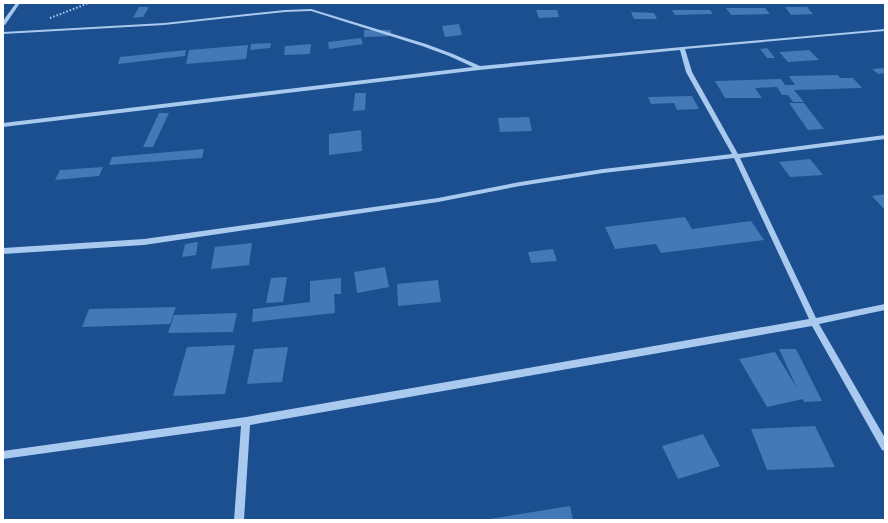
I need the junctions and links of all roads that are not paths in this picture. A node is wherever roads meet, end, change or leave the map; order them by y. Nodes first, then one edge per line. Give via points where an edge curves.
1 (18, 3) edge
2 (3, 24) edge
3 (885, 30) edge
4 (3, 33) edge
5 (682, 48) junction
6 (479, 68) junction
7 (3, 125) edge
8 (885, 137) edge
9 (736, 156) junction
10 (3, 251) edge
11 (885, 307) edge
12 (814, 322) junction
13 (246, 421) junction
14 (885, 447) edge
15 (3, 455) edge
16 (239, 520) edge

1 - 2 street
3 - 5 street
4 - 6 street via 164,24 311,10 451,55
5 - 6 street
5 - 9 street via 704,100
6 - 7 street
8 - 9 street
9 - 10 street via 603,171 438,200 144,242
9 - 12 street
11 - 12 street
12 - 13 street
12 - 14 street
13 - 15 street
13 - 16 street

